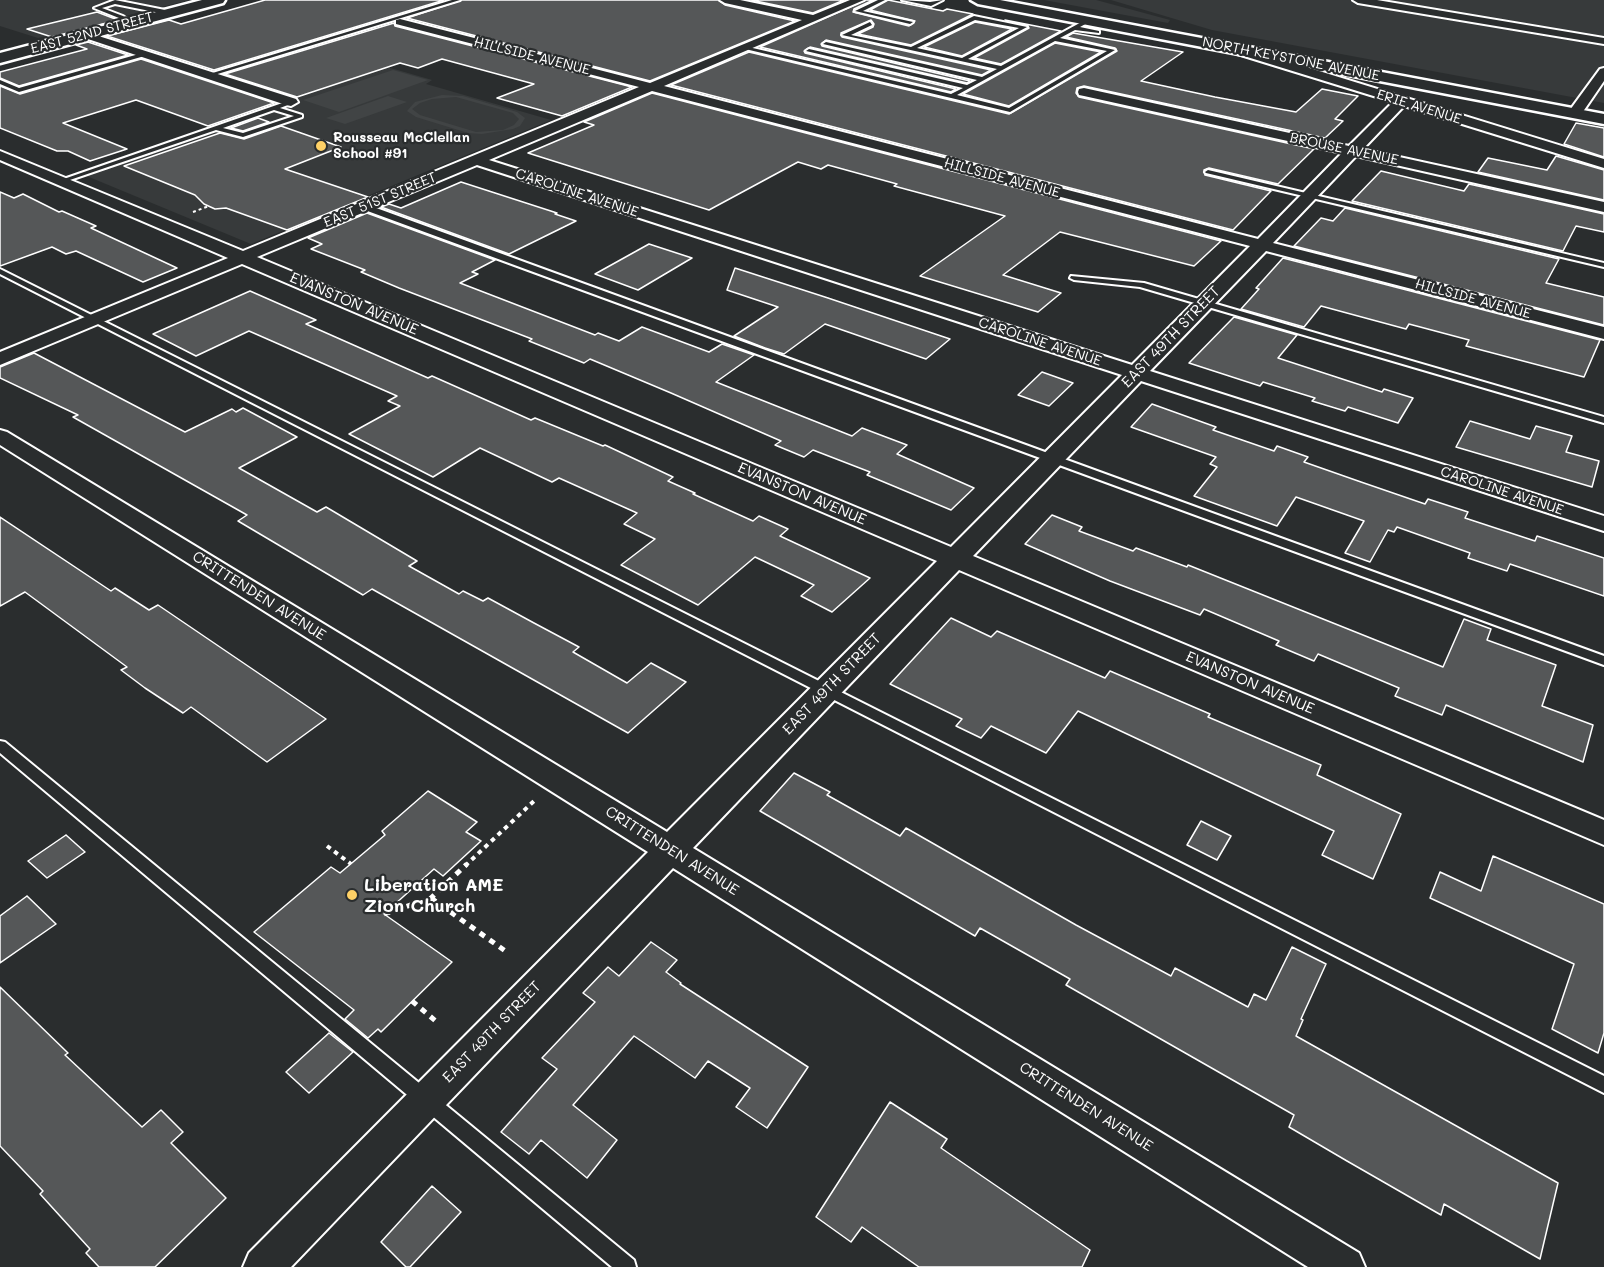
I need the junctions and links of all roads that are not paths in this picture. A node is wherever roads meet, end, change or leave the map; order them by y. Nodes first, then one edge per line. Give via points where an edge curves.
1 (218, 0) edge
2 (457, 0) edge
3 (725, 0) edge
4 (882, 0) edge
5 (905, 0) edge
6 (940, 0) edge
7 (978, 0) edge
8 (1028, 0) edge
9 (1358, 0) edge
10 (858, 5) edge
11 (170, 13) junction
12 (814, 19) junction
13 (400, 22) dead end
14 (910, 22) dead end
15 (129, 23) junction
16 (870, 24) dead end
17 (1086, 27) junction
18 (86, 35) junction
19 (845, 35) junction
20 (1055, 39) junction
21 (1604, 41) edge
22 (826, 44) junction
23 (744, 48) junction
24 (1234, 48) junction
25 (911, 49) junction
26 (809, 51) junction
27 (146, 54) junction
28 (0, 58) edge
29 (792, 59) junction
30 (962, 60) junction
31 (1002, 68) junction
32 (1604, 72) edge
33 (209, 75) junction
34 (983, 79) junction
35 (0, 82) edge
36 (652, 87) junction
37 (968, 87) junction
38 (1083, 92) dead end
39 (952, 96) junction
40 (291, 102) joint
41 (1401, 102) junction
42 (1604, 107) edge
43 (275, 108) junction
44 (1578, 108) junction
45 (1604, 119) edge
46 (216, 128) junction
47 (1352, 151) junction
48 (0, 155) edge
49 (476, 160) junction
50 (1604, 164) edge
51 (1208, 172) dead end
52 (62, 181) junction
53 (1310, 195) junction
54 (365, 207) junction
55 (1604, 207) edge
56 (1261, 245) junction
57 (243, 257) junction
58 (1604, 265) edge
59 (0, 271) edge
60 (1074, 278) dead end
61 (1204, 303) junction
62 (95, 320) junction
63 (1604, 333) edge
64 (0, 359) edge
65 (1136, 373) junction
66 (1604, 420) edge
67 (0, 436) edge
68 (1052, 458) junction
69 (1604, 524) edge
70 (955, 558) junction
71 (1604, 661) edge
72 (825, 691) junction
73 (0, 746) edge
74 (1604, 833) edge
75 (670, 850) junction
76 (1604, 1085) edge
77 (427, 1099) junction
78 (262, 1267) edge
79 (627, 1267) edge
80 (1345, 1267) edge

1 - 11 main road, EAST 52ND STREET
2 - 33 lane
3 - 12 street
4 - 10 lane
5 - 6 lane via 931,4
7 - 17 main road, NORTH KEYSTONE AVENUE
8 - 44 main road, NORTH KEYSTONE AVENUE
9 - 21 street
10 - 12 street, EAST 51ST STREET via 841,7
10 - 14 lane
11 - 15 main road, EAST 52ND STREET
11 - 15 lane via 115,2 97,8
12 - 23 street, EAST 51ST STREET
13 - 36 street, HILLSIDE AVENUE
15 - 18 main road, EAST 52ND STREET
16 - 19 lane
17 - 20 lane
17 - 24 main road, NORTH KEYSTONE AVENUE
18 - 27 street
18 - 28 main road, EAST 52ND STREET
19 - 22 lane
19 - 25 lane
20 - 31 lane
20 - 39 lane via 1112,50 1010,110
22 - 26 lane
22 - 34 lane
23 - 29 lane
23 - 36 street, EAST 51ST STREET
24 - 41 street, ERIE AVENUE
24 - 44 main road, NORTH KEYSTONE AVENUE
25 - 30 lane
25 - 30 lane via 974,18 1024,27
26 - 29 lane
26 - 37 lane
27 - 33 street
27 - 35 lane via 19,90
29 - 39 lane
30 - 31 lane
31 - 34 lane
32 - 44 street
33 - 40 street
34 - 37 lane
36 - 49 street, EAST 51ST STREET
36 - 56 street, HILLSIDE AVENUE
37 - 39 lane
38 - 47 street, BROUSE AVENUE
40 - 43 lane
41 - 47 street, EAST 49TH STREET
41 - 50 street, ERIE AVENUE
42 - 44 main road, NORTH KEYSTONE AVENUE
43 - 46 lane
43 - 46 lane via 300,116 243,135
44 - 45 main road, NORTH KEYSTONE AVENUE
46 - 52 lane
47 - 53 street, EAST 49TH STREET
47 - 55 street, BROUSE AVENUE
48 - 52 street, EVANSTON AVENUE
49 - 54 street, EAST 51ST STREET
49 - 65 street, CAROLINE AVENUE
51 - 53 lane
52 - 57 street, EVANSTON AVENUE
53 - 56 street, EAST 49TH STREET
53 - 58 lane
54 - 57 street, EAST 51ST STREET
54 - 68 lane
56 - 61 street, EAST 49TH STREET
56 - 63 street, HILLSIDE AVENUE
57 - 62 street, EAST 51ST STREET
57 - 70 street, EVANSTON AVENUE
59 - 62 lane
60 - 61 lane via 1141,285
61 - 65 street, EAST 49TH STREET
61 - 66 lane
62 - 64 street, EAST 51ST STREET
62 - 72 lane
65 - 68 street, EAST 49TH STREET
65 - 69 street, CAROLINE AVENUE
67 - 75 street, CRITTENDEN AVENUE
68 - 70 street, EAST 49TH STREET
68 - 71 lane
70 - 72 street, EAST 49TH STREET
70 - 74 street, EVANSTON AVENUE
72 - 75 street, EAST 49TH STREET
72 - 76 lane
73 - 77 lane
75 - 77 street, EAST 49TH STREET
75 - 80 street, CRITTENDEN AVENUE
77 - 78 street, EAST 49TH STREET
77 - 79 lane

